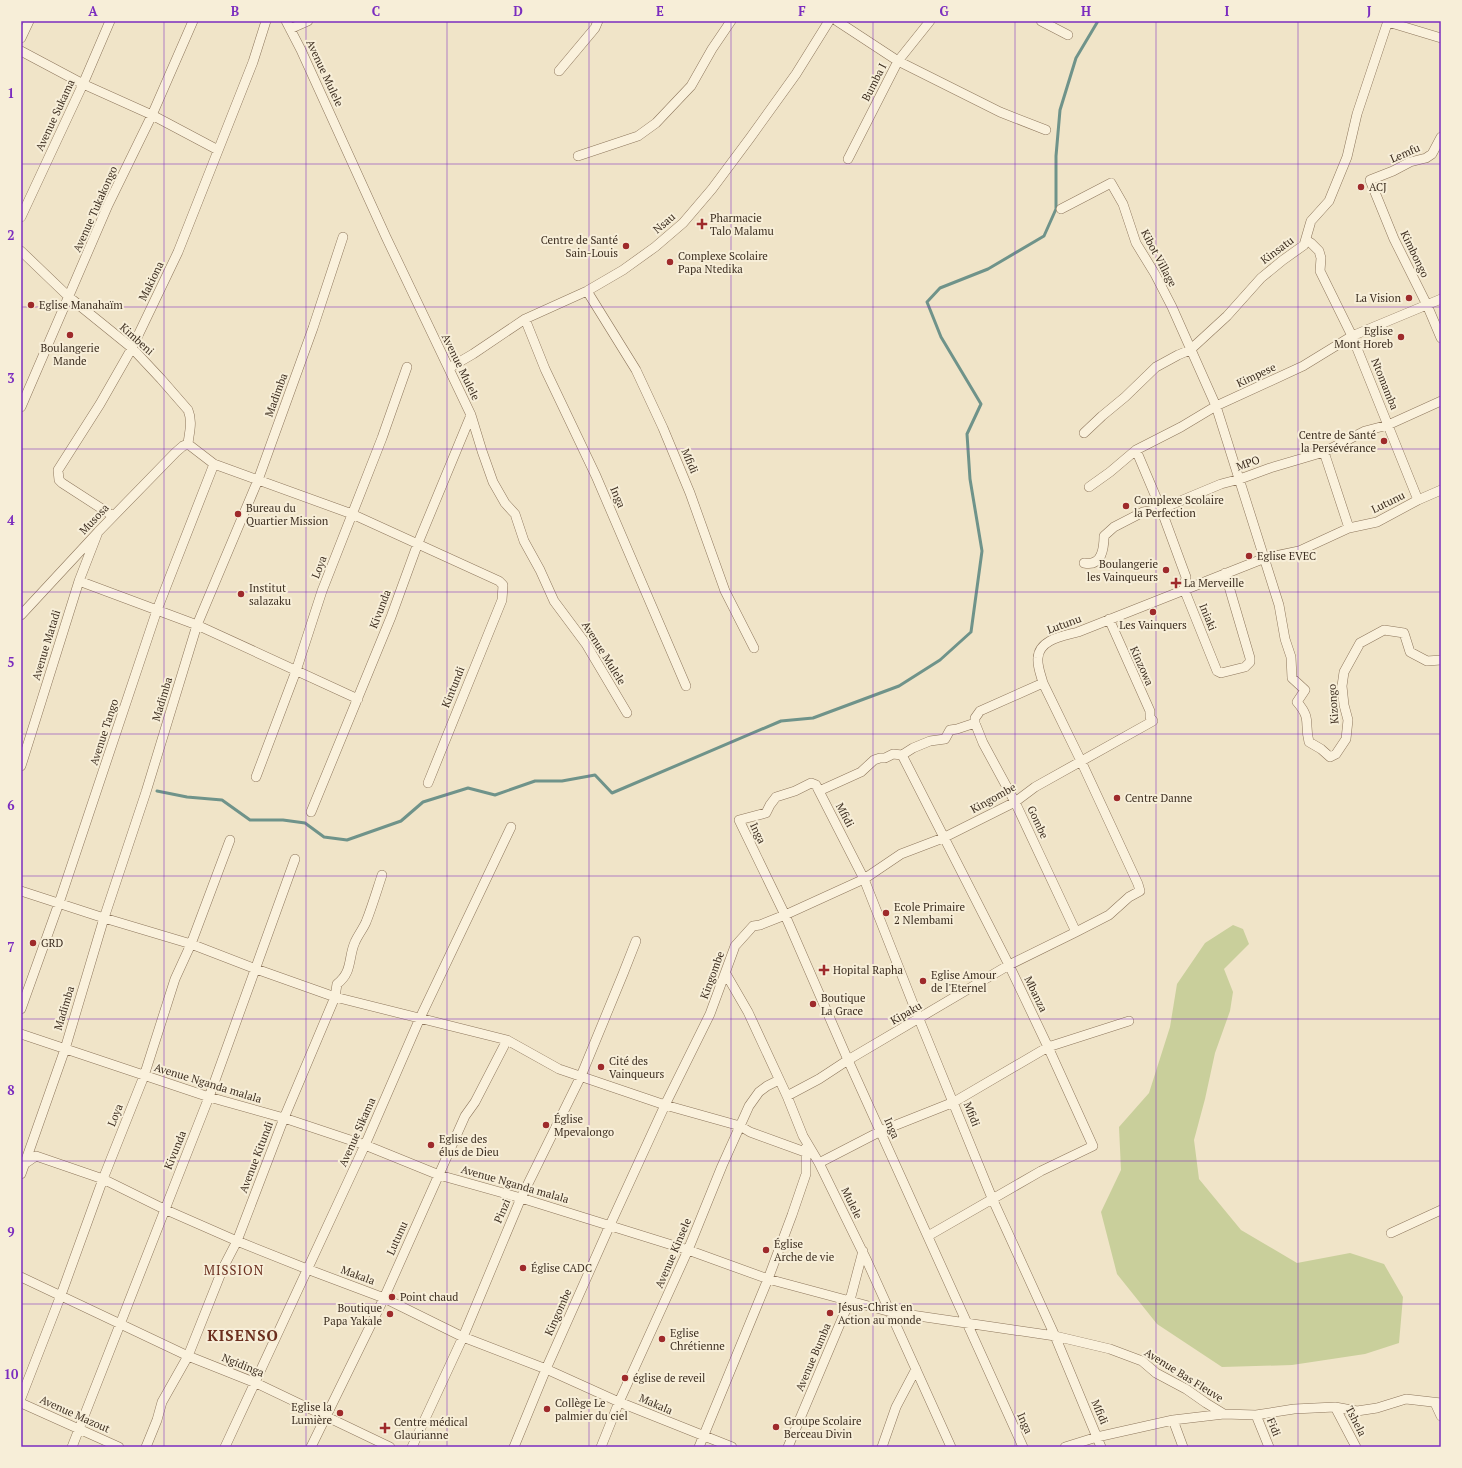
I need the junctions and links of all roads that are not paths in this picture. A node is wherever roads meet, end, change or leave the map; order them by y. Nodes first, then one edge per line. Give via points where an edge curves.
1 (29, 21) edge
2 (110, 21) edge
3 (193, 21) edge
4 (266, 21) edge
5 (308, 21) edge
6 (598, 21) edge
7 (731, 21) edge
8 (829, 21) edge
9 (837, 21) edge
10 (930, 21) edge
11 (1041, 21) edge
12 (1388, 21) edge
13 (288, 25) edge
14 (1068, 35) dead end
15 (21, 38) edge
16 (1441, 38) edge
17 (21, 51) edge
18 (898, 61) junction
19 (559, 70) dead end
20 (83, 84) junction
21 (152, 115) junction
22 (1046, 130) dead end
23 (1441, 137) edge
24 (218, 150) junction
25 (578, 156) dead end
26 (848, 159) dead end
27 (1370, 180) joint
28 (1061, 209) dead end
29 (21, 217) edge
30 (343, 237) dead end
31 (1306, 240) junction
32 (21, 251) edge
33 (588, 291) junction
34 (69, 297) junction
35 (1441, 299) edge
36 (1427, 305) junction
37 (525, 319) junction
38 (1352, 336) junction
39 (1441, 338) edge
40 (132, 348) junction
41 (1190, 350) junction
42 (407, 367) dead end
43 (449, 368) junction
44 (1441, 401) edge
45 (1216, 406) junction
46 (21, 407) edge
47 (471, 415) junction
48 (1388, 425) junction
49 (1084, 433) dead end
50 (188, 444) junction
51 (1136, 450) junction
52 (1324, 452) junction
53 (214, 464) junction
54 (1240, 479) junction
55 (258, 480) junction
56 (1089, 487) dead end
57 (1441, 490) edge
58 (1418, 500) junction
59 (1161, 509) junction
60 (352, 514) junction
61 (113, 516) junction
62 (1349, 528) junction
63 (98, 532) junction
64 (418, 543) junction
65 (1265, 558) junction
66 (1084, 563) dead end
67 (1225, 573) junction
68 (79, 581) junction
69 (1184, 589) junction
70 (157, 610) junction
71 (21, 615) edge
72 (1108, 619) junction
73 (197, 625) junction
74 (754, 648) dead end
75 (1441, 660) edge
76 (296, 671) junction
77 (1043, 683) junction
78 (686, 686) dead end
79 (358, 699) junction
80 (628, 713) dead end
81 (1153, 721) joint
82 (975, 723) junction
83 (902, 755) junction
84 (1081, 761) junction
85 (21, 766) edge
86 (256, 777) dead end
87 (428, 783) dead end
88 (819, 791) junction
89 (1015, 802) junction
90 (311, 812) dead end
91 (511, 827) dead end
92 (944, 838) junction
93 (230, 840) dead end
94 (296, 859) dead end
95 (382, 874) dead end
96 (864, 879) junction
97 (21, 891) edge
98 (1140, 891) joint
99 (59, 903) junction
100 (785, 915) junction
101 (104, 918) junction
102 (1076, 932) junction
103 (636, 941) dead end
104 (191, 944) junction
105 (1009, 965) junction
106 (256, 969) junction
107 (726, 974) junction
108 (335, 997) junction
109 (21, 1009) edge
110 (420, 1018) junction
111 (919, 1019) junction
112 (1129, 1021) dead end
113 (21, 1034) edge
114 (507, 1040) junction
115 (1048, 1047) junction
116 (65, 1049) junction
117 (848, 1060) junction
118 (144, 1076) junction
119 (581, 1076) junction
120 (779, 1080) junction
121 (787, 1096) junction
122 (209, 1097) junction
123 (954, 1102) junction
124 (665, 1105) junction
125 (284, 1118) junction
126 (740, 1126) junction
127 (881, 1131) junction
128 (365, 1145) junction
129 (806, 1148) junction
130 (819, 1164) junction
131 (22, 1168) edge
132 (439, 1175) junction
133 (103, 1180) junction
134 (521, 1198) junction
135 (992, 1198) junction
136 (164, 1209) junction
137 (1441, 1210) edge
138 (610, 1225) junction
139 (1391, 1233) dead end
140 (928, 1236) junction
141 (237, 1241) junction
142 (688, 1250) junction
143 (863, 1251) junction
144 (307, 1269) junction
145 (21, 1277) edge
146 (768, 1279) junction
147 (61, 1295) junction
148 (384, 1298) junction
149 (850, 1300) junction
150 (891, 1312) junction
151 (967, 1322) junction
152 (120, 1324) junction
153 (1055, 1336) junction
154 (462, 1337) junction
155 (188, 1356) junction
156 (546, 1369) junction
157 (916, 1369) junction
158 (256, 1383) junction
159 (21, 1398) edge
160 (619, 1402) junction
161 (21, 1403) edge
162 (1438, 1403) edge
163 (1335, 1407) junction
164 (1224, 1414) junction
165 (1256, 1415) junction
166 (1441, 1416) edge
167 (326, 1417) junction
168 (1173, 1420) junction
169 (80, 1429) junction
170 (704, 1437) junction
171 (1098, 1438) junction
172 (72, 1447) edge
173 (119, 1447) edge
174 (146, 1447) edge
175 (225, 1447) edge
176 (311, 1447) edge
177 (390, 1447) edge
178 (412, 1447) edge
179 (514, 1447) edge
180 (601, 1447) edge
181 (699, 1447) edge
182 (732, 1447) edge
183 (788, 1447) edge
184 (882, 1447) edge
185 (951, 1447) edge
186 (1023, 1447) edge
187 (1065, 1447) edge
188 (1101, 1447) edge
189 (1183, 1447) edge
190 (1269, 1447) edge
191 (1356, 1447) edge

1 - 15 street
2 - 20 street, Avenue Sukama
3 - 21 street, Avenue Tukakongo
4 - 24 street, Makiona via 253,62
5 - 13 street
6 - 19 street via 595,28
7 - 25 street via 691,86 656,123 638,136
8 - 33 street, Nsau via 796,74 712,189 683,223 624,270
9 - 18 street
10 - 18 street, Bumba I
11 - 14 street
12 - 16 street
12 - 31 street, Kinsatu via 1357,114 1348,158 1328,201 1311,221
13 - 43 street, Avenue Mulele
17 - 20 street
18 - 22 street via 1000,112
18 - 26 street, Bumba I
20 - 21 street
20 - 29 street, Avenue Sukama
21 - 24 street
21 - 34 street, Avenue Tukakongo via 108,205
23 - 27 street, Lemfu via 1432,154 1426,158 1410,162
24 - 40 street, Makiona via 178,252
27 - 36 street, Kimbongo via 1394,240
28 - 41 street, Kibot Village via 1111,184 1123,204 1136,243 1172,307
30 - 55 street, Madimba
31 - 38 street, Ntomamba via 1319,251 1320,271
31 - 41 street, Kinsatu via 1304,245 1261,278 1227,316
32 - 34 street, Kimbeni
33 - 37 street, Nsau
33 - 74 street, Mfidi via 636,370 656,413 690,493 725,591
34 - 40 street, Kimbeni
34 - 46 street, Avenue Tukakongo
35 - 36 street, Kimpese
36 - 38 street, Kimpese
36 - 39 street, Kimbongo
37 - 43 street, Nsau
37 - 78 street, Inga
38 - 45 street, Kimpese via 1303,366
38 - 48 street, Ntomamba
40 - 50 street, Kimbeni via 188,410 191,421
40 - 61 street, Makiona via 58,470 58,480
41 - 45 street
41 - 49 street, Kinsatu via 1156,367
42 - 60 street, Loya
43 - 47 street, Avenue Mulele
44 - 48 street, MPO
45 - 51 street, Kimpese
45 - 54 street
47 - 64 street, Kivunda
47 - 80 street, Avenue Mulele via 493,482 505,503 515,514 527,550 540,570 554,601 586,644
48 - 52 street, MPO via 1365,431
48 - 58 street, Ntomamba
50 - 53 street
50 - 61 street, Musosa via 176,452
51 - 56 street, Kimpese
51 - 59 street, Iniaki
52 - 54 street, MPO
52 - 62 street
53 - 55 street
53 - 70 street, Avenue Tango
54 - 59 street, MPO via 1221,484
54 - 65 street
55 - 60 street
55 - 73 street, Madimba
57 - 58 street, Lutunu
58 - 62 street, Lutunu via 1377,522
59 - 66 street, MPO via 1143,512 1114,527 1104,536 1101,556 1089,564
59 - 69 street, Iniaki via 1186,577
60 - 64 street
60 - 76 street, Loya via 322,592
61 - 63 street, Musosa
62 - 65 street, Lutunu via 1299,551
63 - 68 street, Avenue Matadi
63 - 71 street, Musosa
64 - 79 street, Kivunda
64 - 87 street, Kintundi via 503,585 502,600
65 - 67 street, Lutunu
65 - 75 street, Kizongo via 1291,658 1292,678 1305,690 1297,702 1308,720 1306,731 1309,742 1330,757 1336,754 1346,739 1348,720 1342,686 1344,672 1360,643 1384,630 1404,633 1410,652 1427,661
67 - 69 street, Lutunu
67 - 69 street, Iniaki via 1250,658 1245,667 1218,673
68 - 70 street
68 - 85 street, Avenue Matadi
69 - 72 street, Lutunu
70 - 73 street
70 - 99 street, Avenue Tango
72 - 77 street, Lutunu via 1044,645 1038,658
72 - 81 street, Kinzowa
73 - 76 street
73 - 101 street, Madimba
76 - 79 street
76 - 86 street, Loya
77 - 82 street via 980,711
77 - 84 street, Lutunu
79 - 90 street, Kivunda
81 - 84 street, Kingombe
82 - 83 street via 950,730 945,739 930,741
82 - 89 street, Gombe
83 - 88 street via 893,754 874,760 861,772
83 - 92 street, Mbanza
84 - 89 street, Kingombe via 1035,787
84 - 98 street, Lutunu
88 - 96 street, Mfidi
88 - 100 street, Inga via 816,785 811,783 776,797 766,813 739,820
89 - 92 street, Kingombe
89 - 102 street, Gombe
91 - 110 street, Avenue Sikama
92 - 96 street, Kingombe via 901,854
92 - 105 street, Mbanza
93 - 104 street, Loya
94 - 106 street, Kivunda
95 - 108 street, Avenue Kitundi via 365,924 355,942 347,972 337,984
96 - 100 street, Kingombe
96 - 111 street, Mfidi
97 - 99 street
98 - 102 street, Kipaku via 1109,915
99 - 101 street
99 - 109 street, Avenue Tango
100 - 107 street, Kingombe via 753,926 735,946
100 - 117 street, Inga
101 - 104 street
101 - 116 street, Madimba
102 - 105 street, Kipaku
103 - 119 street, Pinzi
104 - 106 street
104 - 118 street, Loya via 175,979
105 - 111 street, Kipaku
105 - 115 street, Mbanza
106 - 108 street
106 - 122 street, Kivunda
107 - 120 street, Mulele via 748,1012
107 - 124 street, Kingombe via 710,1014
108 - 110 street
108 - 125 street, Avenue Kitundi
110 - 114 street
110 - 128 street, Avenue Sikama
111 - 117 street, Kipaku
111 - 123 street, Mfidi
112 - 115 street
113 - 116 street, Avenue Nganda malala
114 - 119 street via 540,1060
114 - 132 street, Lutunu via 465,1116
115 - 123 street
115 - 135 street, Mbanza via 1093,1146
116 - 118 street, Avenue Nganda malala
116 - 131 street, Madimba
117 - 121 street, Kipaku
117 - 127 street, Inga
118 - 122 street, Avenue Nganda malala
118 - 133 street, Loya
119 - 124 street
119 - 134 street, Pinzi
120 - 121 street, Mulele
120 - 126 street, Avenue Kinsele via 756,1095
121 - 129 street, Mulele
122 - 125 street, Avenue Nganda malala
122 - 136 street, Kivunda
123 - 127 street
123 - 135 street, Mfidi
124 - 126 street
124 - 138 street, Kingombe
125 - 128 street, Avenue Nganda malala
125 - 141 street, Avenue Kitundi
126 - 129 street via 750,1132
126 - 142 street, Avenue Kinsele
127 - 130 street
127 - 140 street, Inga
128 - 132 street, Avenue Nganda malala
128 - 144 street, Avenue Sikama
129 - 130 street, Mulele
129 - 146 street via 806,1174 802,1189
130 - 143 street, Mulele
131 - 133 street, Makala via 36,1156
132 - 134 street, Avenue Nganda malala
132 - 148 street, Lutunu
133 - 136 street, Makala
133 - 147 street, Loya
134 - 138 street, Avenue Nganda malala
134 - 154 street, Pinzi
135 - 140 street
135 - 153 street, Mfidi
136 - 141 street, Makala
136 - 152 street, Kivunda
137 - 139 street
138 - 142 street, Avenue Nganda malala
138 - 156 street, Kingombe
140 - 151 street, Inga
141 - 144 street, Makala
141 - 155 street, Avenue Kitundi via 223,1268
142 - 146 street, Avenue Nganda malala
142 - 160 street, Avenue Kinsele
143 - 149 street, Avenue Bumba
143 - 150 street, Mulele
144 - 148 street, Makala
144 - 158 street, Avenue Sikama
145 - 147 street, Ngidinga
146 - 149 street, Avenue Nganda malala
146 - 170 street
147 - 152 street, Ngidinga
147 - 159 street, Loya
148 - 154 street, Makala
148 - 167 street, Lutunu
149 - 150 street, Avenue Nganda malala
149 - 183 street, Avenue Bumba
150 - 151 street, Avenue Bas Fleuve
150 - 157 street, Mulele
151 - 153 street, Avenue Bas Fleuve
151 - 186 street, Inga
152 - 155 street, Ngidinga
152 - 169 street, Kivunda
153 - 164 street, Avenue Bas Fleuve via 1099,1346 1142,1361 1156,1373
153 - 171 street, Mfidi
154 - 156 street, Makala
154 - 178 street, Pinzi
155 - 158 street, Ngidinga
155 - 174 street, Avenue Kitundi via 162,1402 158,1420
156 - 160 street, Makala
156 - 179 street, Kingombe
157 - 184 street via 896,1407
157 - 185 street, Mulele
158 - 167 street, Ngidinga
158 - 175 street, Avenue Sikama
160 - 170 street, Makala
160 - 180 street, Avenue Kinsele
161 - 169 street, Avenue Mazout
162 - 163 street, Avenue Bas Fleuve via 1406,1399 1357,1411
162 - 166 street
163 - 165 street, Avenue Bas Fleuve via 1294,1409
163 - 191 street, Tshela
164 - 165 street, Avenue Bas Fleuve
164 - 168 street
165 - 190 street, Fidi
167 - 176 street, Lutunu
167 - 177 street, Ngidinga
168 - 171 street
168 - 189 street
169 - 172 street, Kivunda
169 - 173 street, Avenue Mazout
170 - 181 street
170 - 182 street, Makala
171 - 187 street
171 - 188 street, Mfidi

